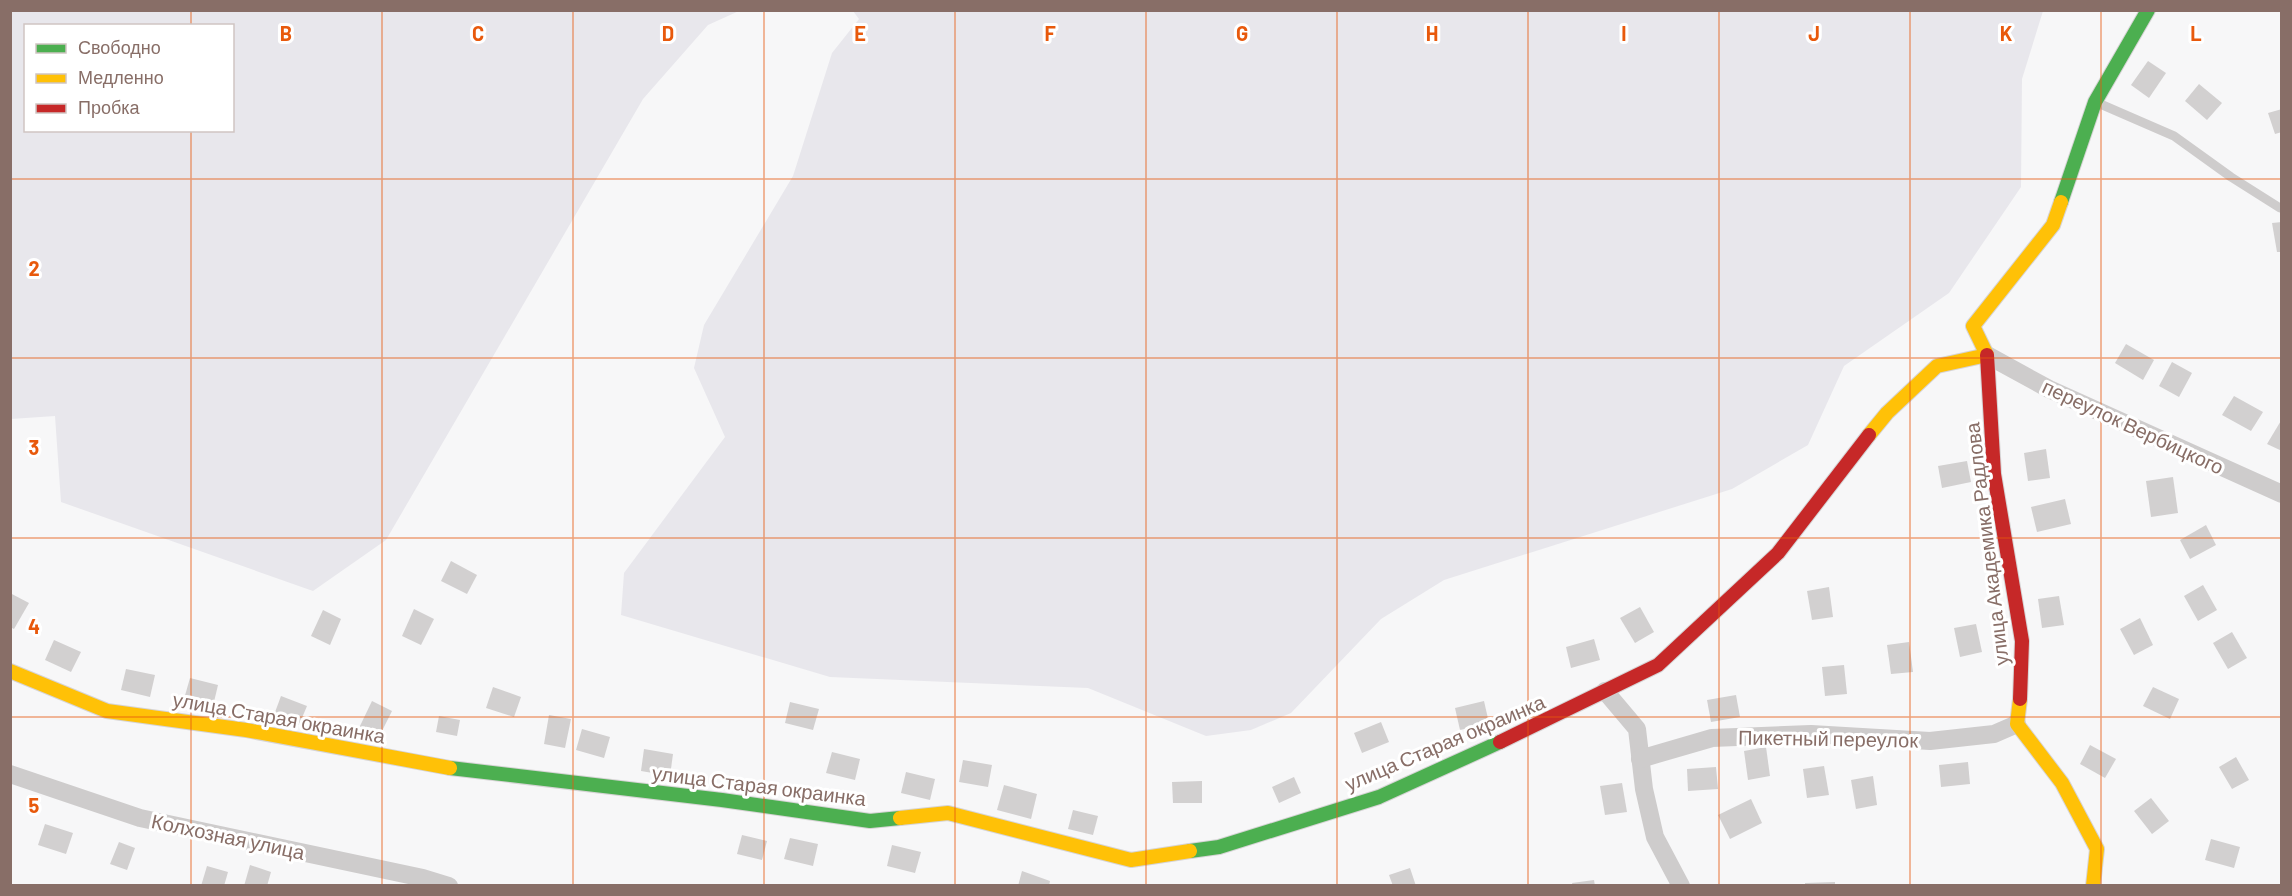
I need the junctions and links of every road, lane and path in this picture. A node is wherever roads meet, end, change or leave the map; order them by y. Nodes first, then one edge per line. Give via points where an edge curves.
1 (2148, 10) edge
2 (2096, 102) junction
3 (2282, 207) edge
4 (1987, 355) junction
5 (2282, 494) edge
6 (10, 671) edge
7 (1605, 691) junction
8 (2017, 724) junction
9 (1640, 759) junction
10 (10, 774) edge
11 (449, 885) edge
12 (1681, 885) edge
13 (2093, 885) edge

1 - 2 street
2 - 3 lane via 2174,136
2 - 4 street via 2053,225 1973,326
4 - 5 street, переулок Вербицкого via 2049,389
4 - 7 street, улица Старая окраинка via 1937,366 1887,413 1778,553 1658,665
4 - 8 street, улица Академика Радлова via 1994,474 2022,641
6 - 7 street, улица Старая окраинка via 107,711 246,730 460,770 870,821 948,813 1131,860 1219,847 1379,796
7 - 9 street via 1637,729
8 - 9 street, Пикетный переулок via 1994,734 1930,741 1811,734 1712,738
8 - 13 street via 2062,783 2097,849
9 - 12 street via 1655,837
10 - 11 street, Колхозная улица via 140,818

